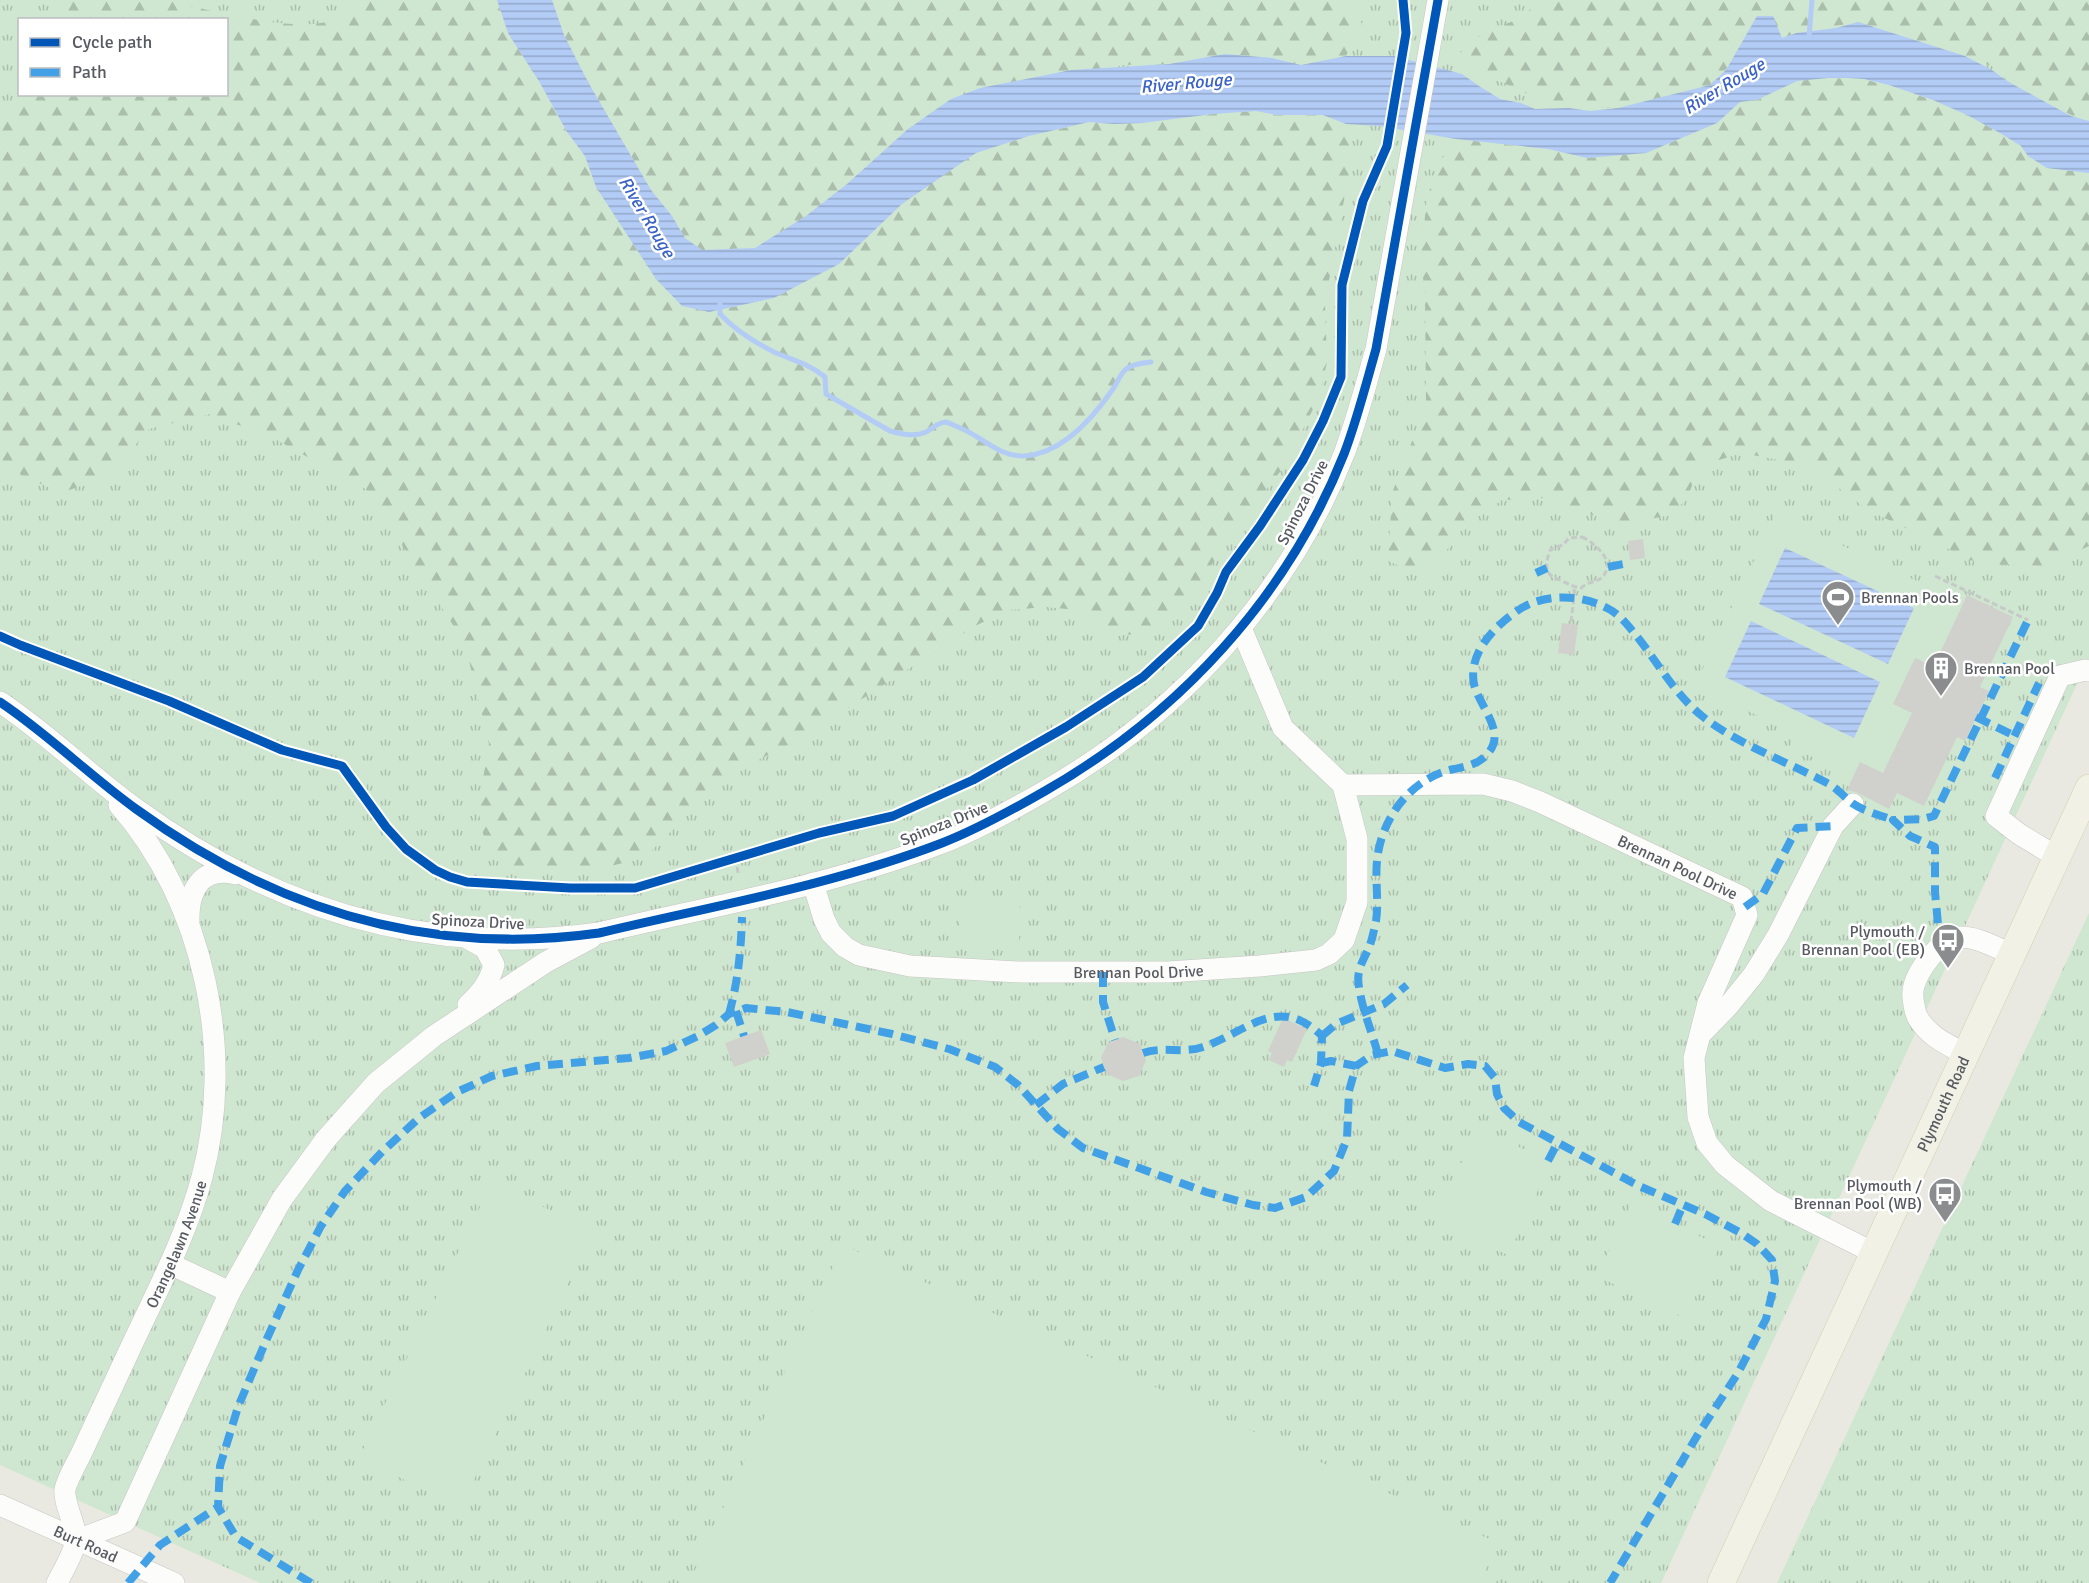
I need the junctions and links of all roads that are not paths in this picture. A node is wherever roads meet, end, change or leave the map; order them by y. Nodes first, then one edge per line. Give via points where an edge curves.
1 (1438, 0) edge
2 (1241, 628) junction
3 (2089, 671) edge
4 (0, 702) edge
5 (97, 780) junction
6 (1343, 785) junction
7 (2089, 788) edge
8 (1853, 804) dead end
9 (2057, 857) junction
10 (248, 878) junction
11 (813, 883) junction
12 (190, 932) junction
13 (599, 933) junction
14 (467, 938) junction
15 (2012, 954) junction
16 (434, 1036) junction
17 (1699, 1036) junction
18 (1965, 1054) junction
19 (1874, 1253) junction
20 (170, 1264) junction
21 (230, 1292) junction
22 (0, 1504) edge
23 (77, 1540) junction
24 (57, 1583) edge
25 (174, 1583) edge
26 (1720, 1583) edge

1 - 2 street, Spinoza Drive via 1376,349 1363,396 1318,510 1281,574
2 - 6 street via 1283,728
2 - 11 street, Spinoza Drive via 1198,676 1152,718 1072,775 987,824 943,843
3 - 9 street via 2060,676 1996,816
4 - 5 street, Spinoza Drive
5 - 10 street, Spinoza Drive via 173,835
5 - 12 street, Orangelawn Avenue via 156,857
6 - 11 street, Brennan Pool Drive via 1357,839 1358,902 1344,940 1316,960 1157,972 1019,972 910,966 859,956 845,947 824,919
6 - 17 street, Brennan Pool Drive via 1483,784 1512,791 1742,897 1747,915 1708,1003
7 - 9 main road, Plymouth Road
8 - 17 street via 1833,826 1754,974
9 - 15 main road, Plymouth Road
10 - 12 street, Orangelawn Avenue via 223,871 210,873 199,883 190,899
10 - 14 street, Spinoza Drive via 339,914 391,928
11 - 13 street, Spinoza Drive
12 - 20 street, Orangelawn Avenue via 211,1012 214,1099 202,1175
13 - 14 street, Spinoza Drive
13 - 16 street via 546,962
14 - 16 street via 485,948 491,957 491,977 483,990
15 - 18 main road, Plymouth Road
15 - 18 street via 1957,936 1925,962 1913,990 1917,1016 1932,1036
16 - 21 street via 376,1083 326,1139 282,1199
17 - 19 street, Brennan Pool Drive via 1694,1058 1698,1117 1707,1143 1725,1165 1771,1201
18 - 19 main road, Plymouth Road
19 - 26 main road, Plymouth Road
20 - 21 street
20 - 23 street, Orangelawn Avenue via 64,1490
21 - 23 street via 125,1522
22 - 23 street, Burt Road
23 - 24 street
23 - 25 street, Burt Road

